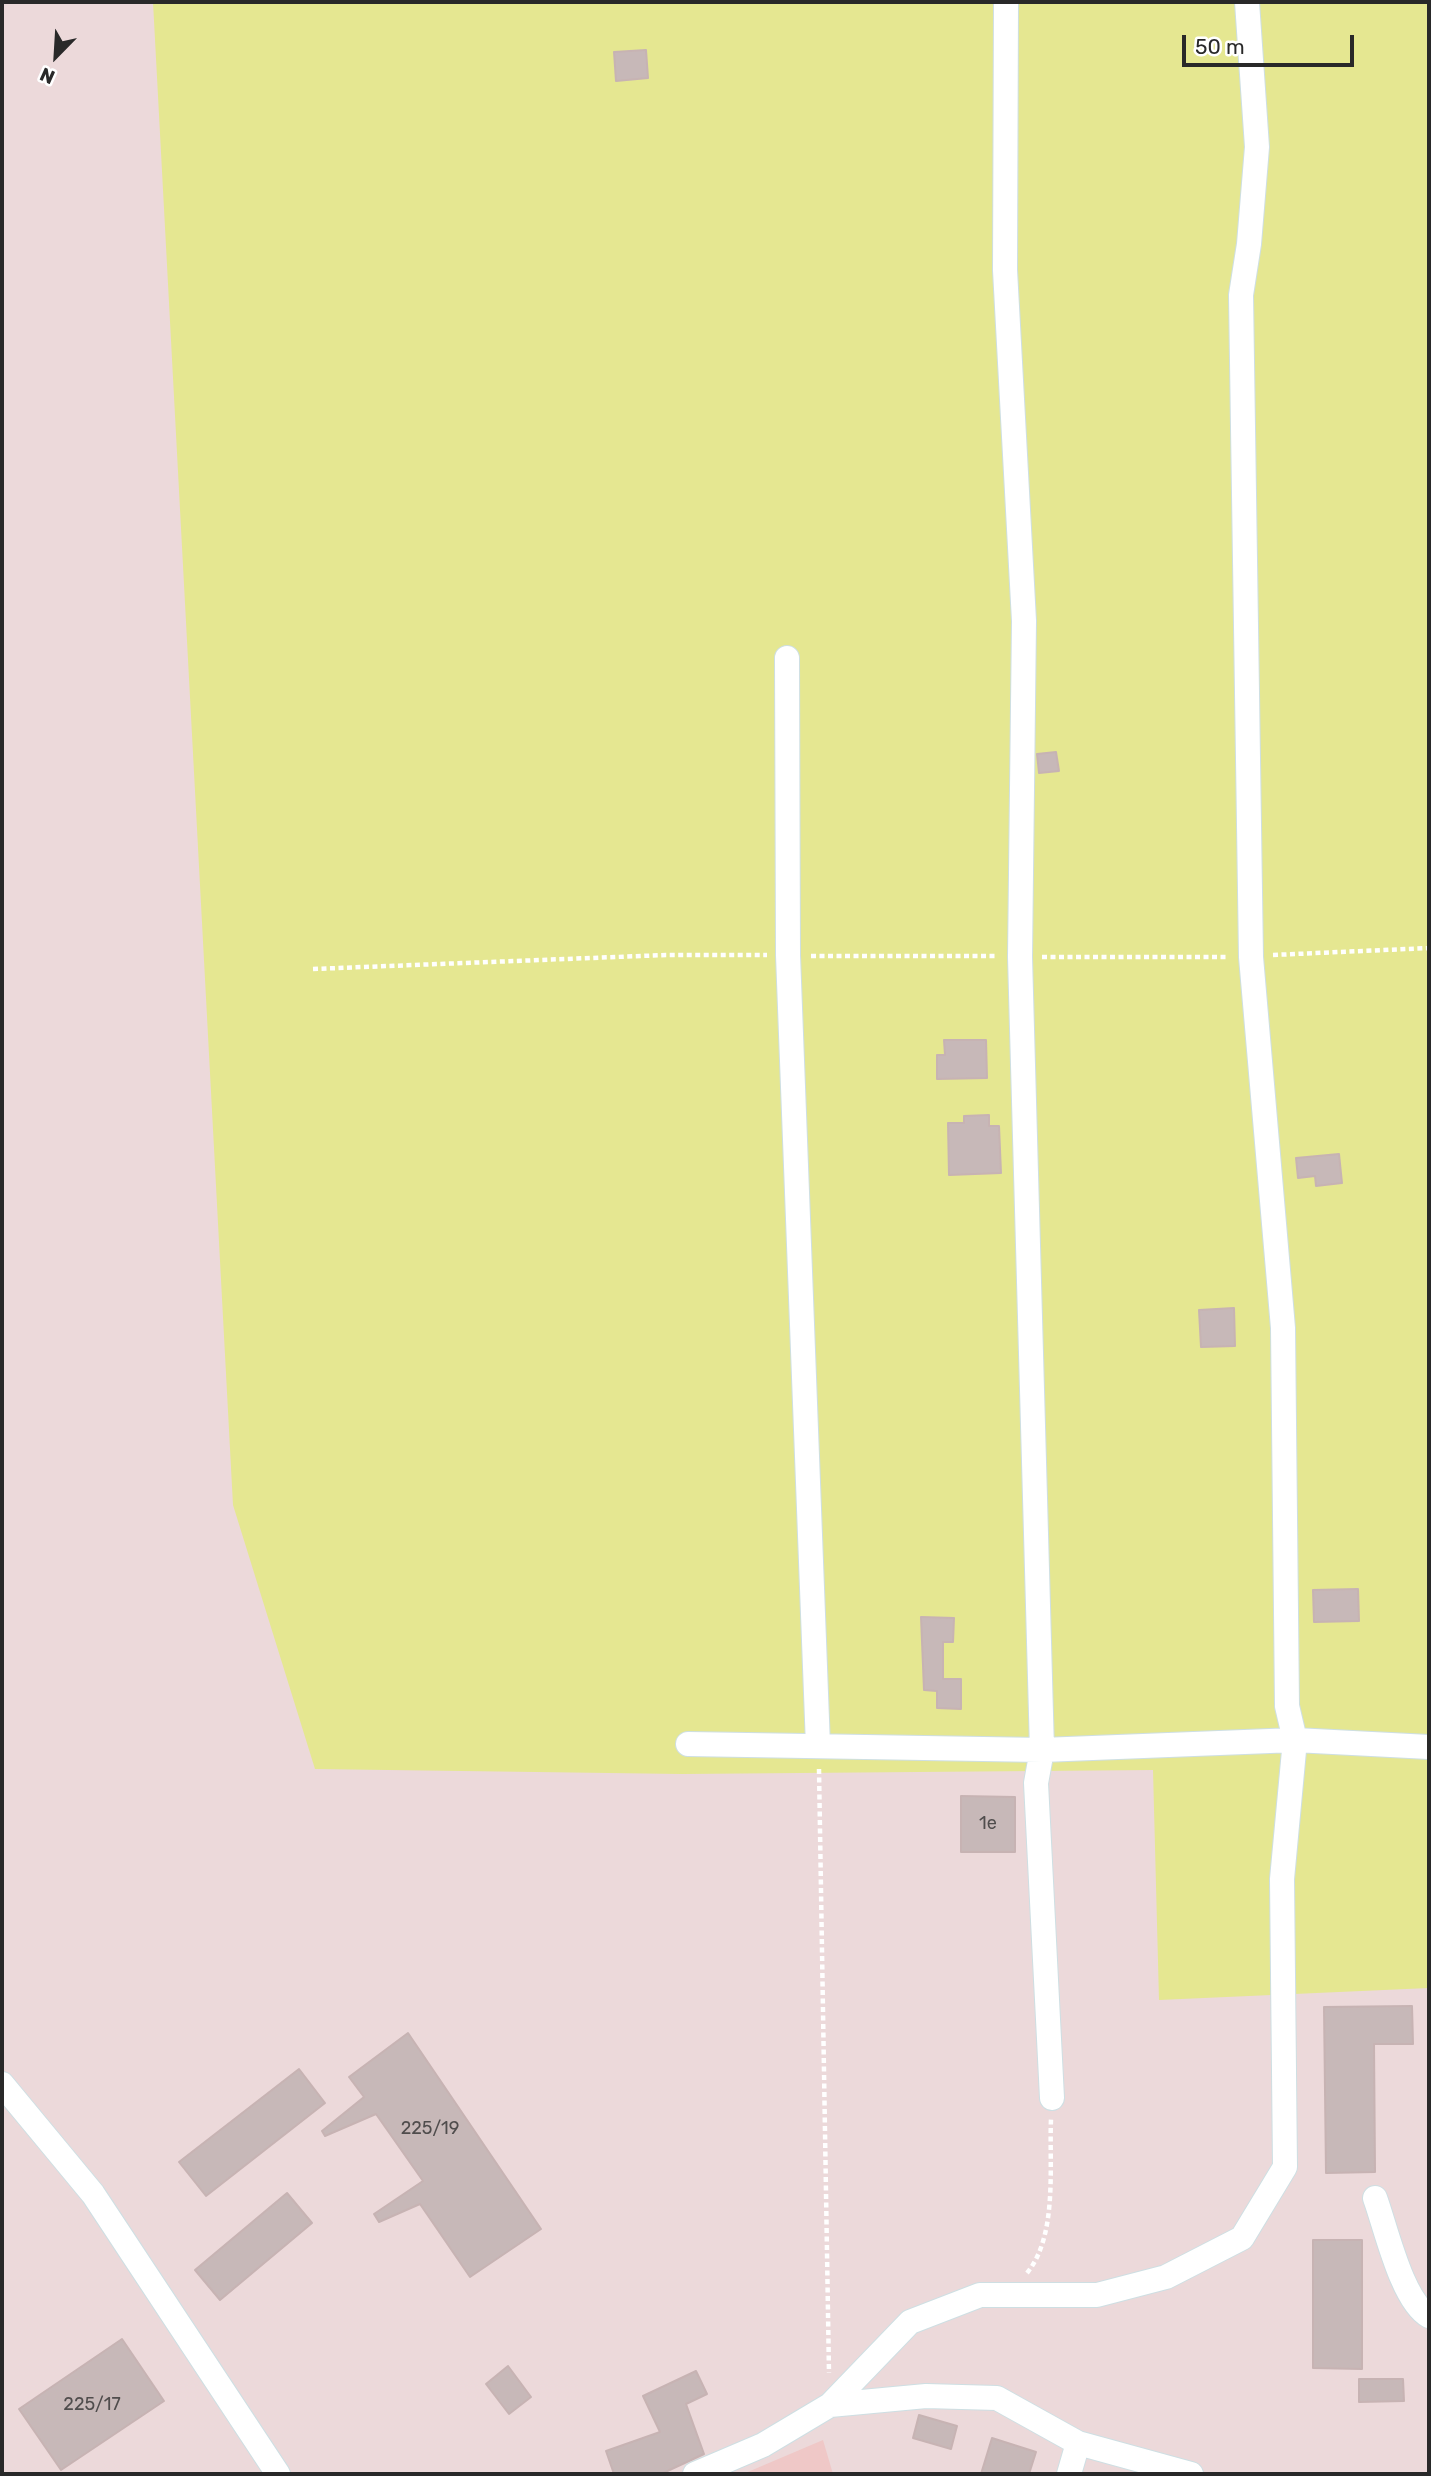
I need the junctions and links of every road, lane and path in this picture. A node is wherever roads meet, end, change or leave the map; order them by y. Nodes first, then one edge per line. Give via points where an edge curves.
1 (1006, 2) edge
2 (1247, 2) edge
3 (787, 658) dead end
4 (1429, 948) edge
5 (788, 956) junction
6 (1020, 957) junction
7 (1251, 957) junction
8 (313, 969) dead end
9 (1295, 1740) junction
10 (688, 1744) dead end
11 (818, 1746) junction
12 (1429, 1747) edge
13 (1042, 1750) junction
14 (2, 2084) edge
15 (1052, 2098) joint
16 (1375, 2198) dead end
17 (1008, 2295) junction
18 (1429, 2316) edge
19 (830, 2405) junction
20 (1078, 2443) junction
21 (278, 2474) edge
22 (695, 2474) edge
23 (1069, 2474) edge
24 (1191, 2474) edge

1 - 6 lane via 1005,270 1024,621
2 - 7 lane via 1256,147 1241,295
3 - 5 lane
4 - 7 path
5 - 6 path
5 - 8 path via 666,955
5 - 11 lane
6 - 7 path
6 - 13 lane
7 - 9 lane via 1283,1328 1287,1706
9 - 12 lane
9 - 13 lane
9 - 17 lane via 1282,1879 1285,2167 1242,2238 1166,2277 1097,2295
10 - 11 lane
11 - 13 lane
11 - 19 path
13 - 15 lane via 1036,1783
14 - 21 lane via 93,2194
15 - 17 path via 1047,2210 1039,2258
16 - 18 lane via 1406,2288
17 - 19 lane via 980,2295 910,2322
19 - 20 lane via 926,2396 998,2398
19 - 22 lane via 763,2445
20 - 23 lane
20 - 24 lane

